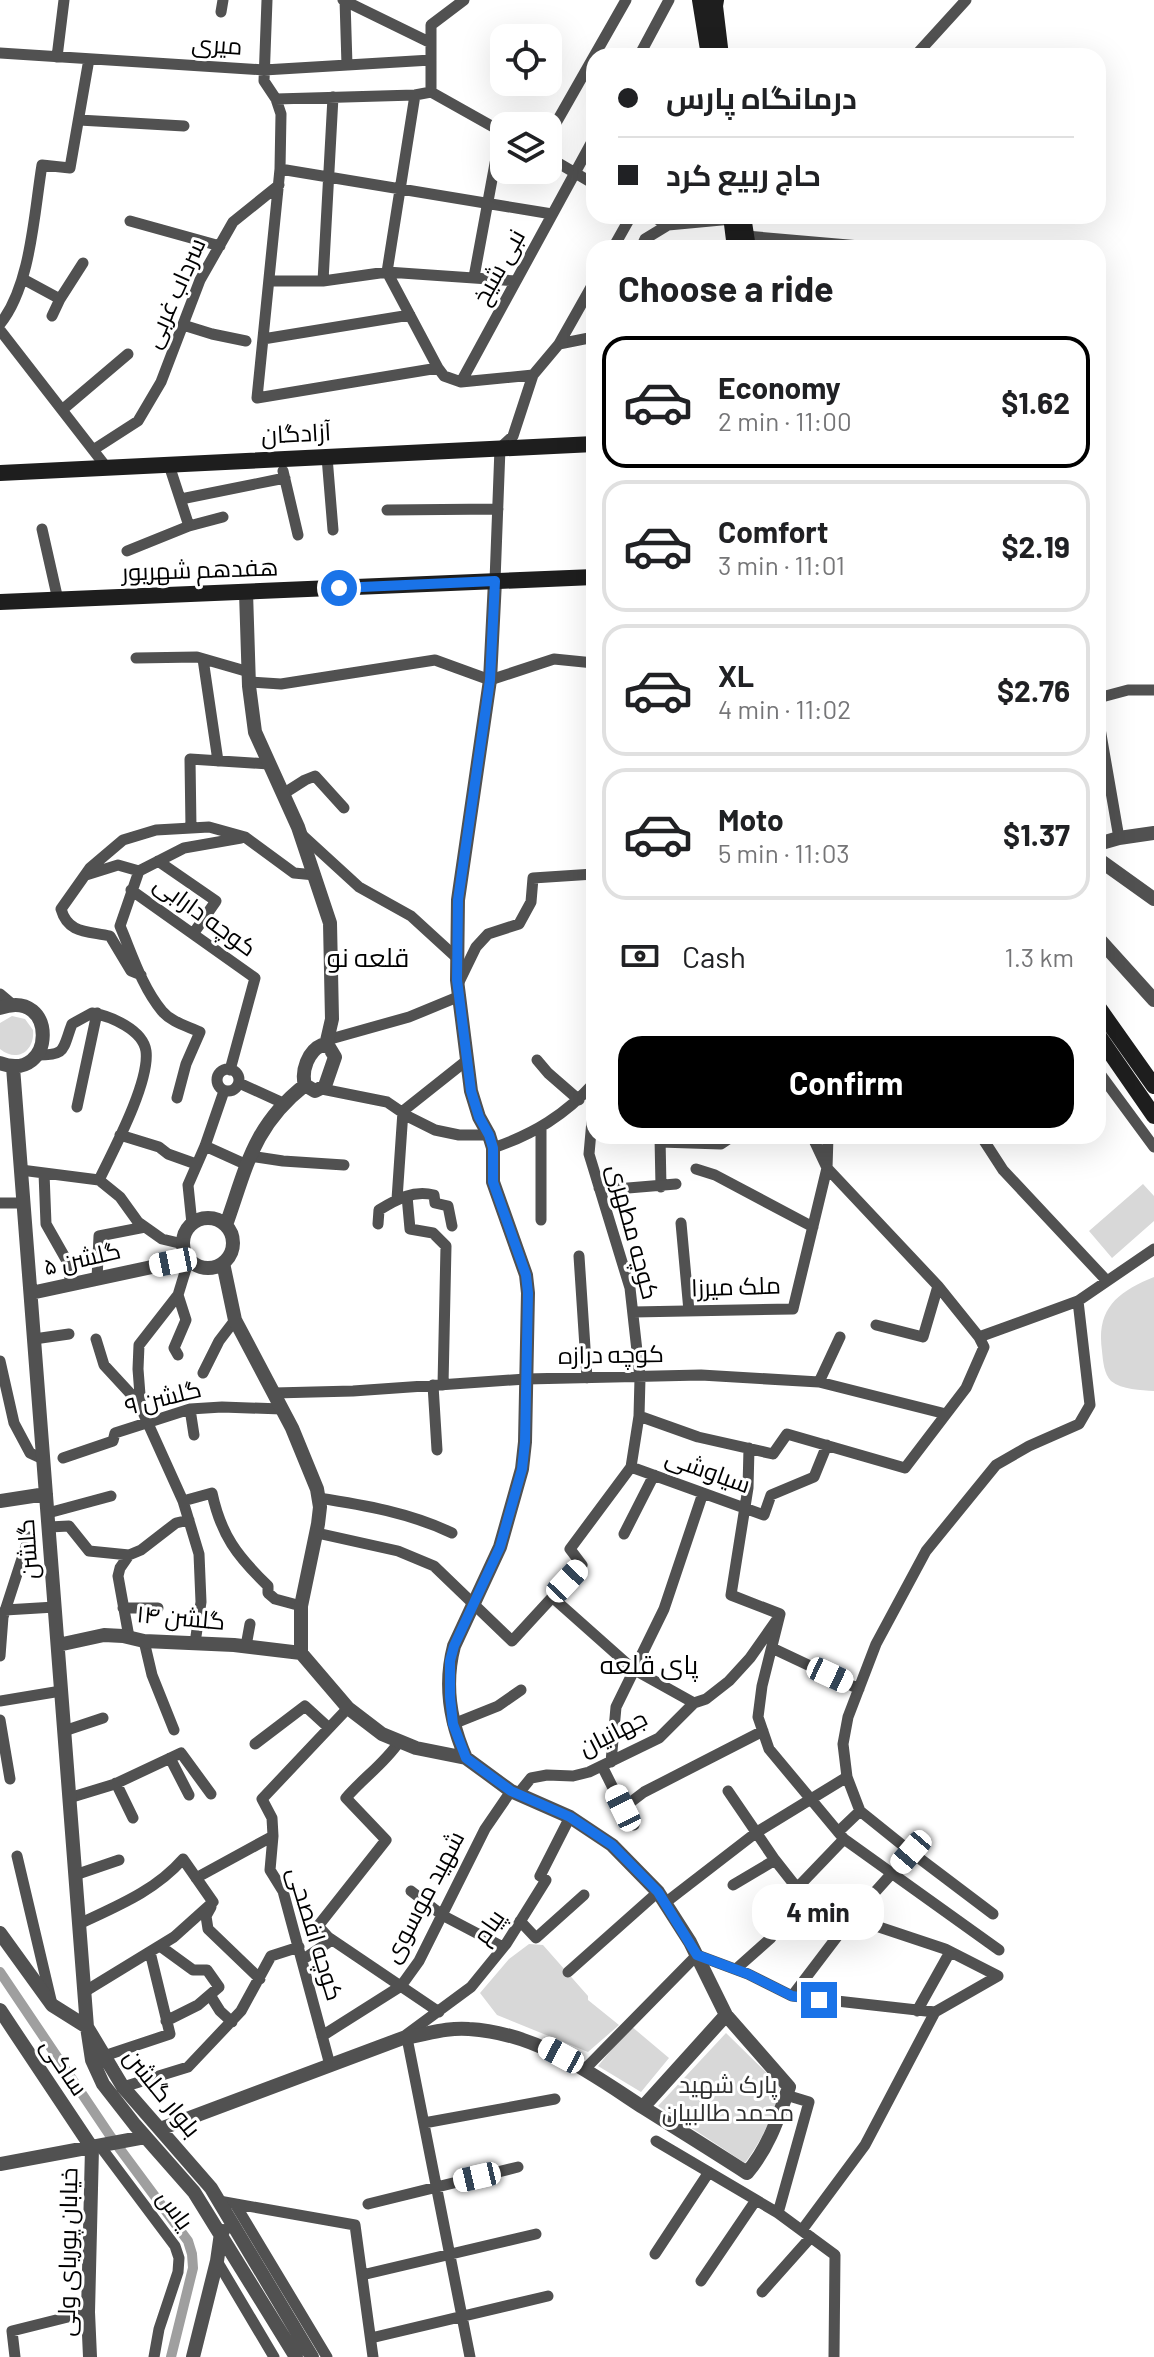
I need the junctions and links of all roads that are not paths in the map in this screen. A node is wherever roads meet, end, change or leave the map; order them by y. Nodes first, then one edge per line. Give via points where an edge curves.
1 (64, 0) edge
2 (267, 0) edge
3 (344, 0) edge
4 (464, 0) edge
5 (626, 0) edge
6 (669, 0) edge
7 (700, 0) edge
8 (716, 0) edge
9 (966, 0) edge
10 (431, 43) junction
11 (599, 48) edge
12 (643, 48) edge
13 (708, 48) edge
14 (720, 48) edge
15 (922, 48) edge
16 (0, 53) edge
17 (57, 57) junction
18 (89, 59) junction
19 (431, 60) junction
20 (347, 65) junction
21 (264, 70) junction
22 (586, 70) edge
23 (431, 92) junction
24 (415, 95) junction
25 (333, 97) junction
26 (276, 99) junction
27 (562, 112) edge
28 (79, 120) junction
29 (490, 125) edge
30 (184, 126) dead end
31 (586, 152) edge
32 (562, 165) edge
33 (280, 169) junction
34 (575, 172) junction
35 (328, 177) junction
36 (586, 179) edge
37 (492, 184) edge
38 (279, 185) junction
39 (401, 189) junction
40 (488, 203) junction
41 (552, 214) junction
42 (130, 221) dead end
43 (676, 224) edge
44 (668, 225) joint
45 (645, 240) edge
46 (220, 246) junction
47 (83, 263) dead end
48 (387, 272) junction
49 (474, 277) junction
50 (23, 279) junction
51 (269, 281) junction
52 (323, 281) junction
53 (516, 281) junction
54 (586, 296) edge
55 (60, 299) junction
56 (410, 315) junction
57 (52, 316) dead end
58 (183, 325) junction
59 (0, 327) edge
60 (263, 339) junction
61 (586, 339) edge
62 (246, 341) dead end
63 (559, 344) junction
64 (128, 354) dead end
65 (438, 368) junction
66 (533, 375) junction
67 (461, 382) junction
68 (62, 410) junction
69 (586, 444) edge
70 (500, 448) junction
71 (93, 450) junction
72 (327, 457) junction
73 (280, 459) junction
74 (169, 465) junction
75 (107, 468) junction
76 (0, 473) edge
77 (285, 478) junction
78 (181, 499) junction
79 (498, 509) junction
80 (387, 510) dead end
81 (223, 517) dead end
82 (189, 526) junction
83 (42, 529) dead end
84 (333, 530) dead end
85 (298, 535) dead end
86 (127, 551) dead end
87 (586, 577) edge
88 (495, 581) junction
89 (246, 592) junction
90 (58, 600) junction
91 (0, 602) edge
92 (136, 658) dead end
93 (203, 659) junction
94 (586, 662) edge
95 (249, 677) junction
96 (490, 680) junction
97 (1154, 690) edge
98 (1106, 696) edge
99 (218, 761) junction
100 (1106, 763) edge
101 (269, 764) junction
102 (283, 794) junction
103 (344, 808) dead end
104 (191, 828) junction
105 (300, 833) junction
106 (1154, 833) edge
107 (245, 837) junction
108 (1119, 838) junction
109 (1106, 842) edge
110 (158, 861) junction
111 (1106, 865) edge
112 (139, 871) junction
113 (86, 875) junction
114 (315, 875) junction
115 (586, 875) edge
116 (131, 890) junction
117 (1154, 899) edge
118 (193, 934) junction
119 (1106, 947) edge
120 (458, 959) junction
121 (141, 975) junction
122 (459, 990) junction
123 (0, 994) edge
124 (1154, 1000) edge
125 (6, 1006) edge
126 (97, 1013) junction
127 (1106, 1018) edge
128 (326, 1043) junction
129 (1106, 1047) edge
130 (37, 1055) junction
131 (537, 1060) dead end
132 (466, 1061) junction
133 (7, 1065) edge
134 (230, 1070) junction
135 (1106, 1082) edge
136 (239, 1083) junction
137 (305, 1085) junction
138 (1154, 1086) edge
139 (322, 1089) junction
140 (224, 1091) junction
141 (586, 1092) edge
142 (177, 1098) dead end
143 (579, 1100) junction
144 (283, 1103) junction
145 (77, 1107) dead end
146 (403, 1111) junction
147 (1154, 1116) edge
148 (541, 1127) junction
149 (120, 1135) junction
150 (491, 1142) junction
151 (590, 1144) edge
152 (660, 1144) edge
153 (816, 1144) edge
154 (828, 1144) edge
155 (986, 1144) edge
156 (205, 1146) junction
157 (1154, 1147) edge
158 (248, 1160) junction
159 (196, 1164) junction
160 (344, 1165) dead end
161 (827, 1168) junction
162 (696, 1169) dead end
163 (21, 1170) junction
164 (44, 1173) junction
165 (99, 1180) junction
166 (676, 1184) dead end
167 (661, 1187) junction
168 (599, 1188) junction
169 (402, 1197) junction
170 (0, 1203) edge
171 (24, 1203) junction
172 (541, 1220) dead end
173 (681, 1223) dead end
174 (192, 1224) junction
175 (378, 1224) dead end
176 (226, 1225) junction
177 (452, 1226) dead end
178 (145, 1227) junction
179 (813, 1227) junction
180 (183, 1244) junction
181 (1154, 1249) edge
182 (579, 1256) dead end
183 (189, 1259) junction
184 (223, 1263) junction
185 (97, 1279) junction
186 (1107, 1281) junction
187 (71, 1284) junction
188 (938, 1286) junction
189 (31, 1293) junction
190 (178, 1295) junction
191 (1078, 1301) junction
192 (689, 1311) junction
193 (633, 1312) junction
194 (235, 1320) junction
195 (876, 1325) dead end
196 (69, 1334) dead end
197 (840, 1337) dead end
198 (979, 1337) junction
199 (34, 1339) junction
200 (96, 1339) dead end
201 (178, 1355) dead end
202 (0, 1361) edge
203 (203, 1373) dead end
204 (587, 1378) junction
205 (640, 1378) junction
206 (526, 1379) junction
207 (819, 1382) junction
208 (438, 1385) junction
209 (274, 1393) junction
210 (141, 1405) junction
211 (190, 1409) junction
212 (282, 1409) junction
213 (946, 1414) junction
214 (639, 1416) junction
215 (149, 1423) junction
216 (194, 1435) dead end
217 (827, 1445) junction
218 (749, 1448) junction
219 (437, 1450) dead end
220 (63, 1458) dead end
221 (43, 1459) junction
222 (631, 1467) junction
223 (654, 1475) junction
224 (703, 1493) junction
225 (46, 1494) junction
226 (111, 1496) dead end
227 (318, 1498) junction
228 (0, 1501) edge
229 (183, 1501) junction
230 (743, 1507) junction
231 (48, 1520) junction
232 (189, 1520) junction
233 (317, 1533) junction
234 (452, 1533) dead end
235 (624, 1534) dead end
236 (29, 1537) dead end
237 (129, 1555) junction
238 (552, 1597) junction
239 (474, 1604) junction
240 (301, 1606) junction
241 (55, 1607) junction
242 (123, 1608) junction
243 (158, 1608) dead end
244 (3, 1614) edge
245 (780, 1614) junction
246 (250, 1624) dead end
247 (136, 1639) junction
248 (195, 1643) junction
249 (58, 1645) junction
250 (246, 1646) junction
251 (772, 1648) junction
252 (301, 1653) junction
253 (0, 1656) edge
254 (633, 1669) junction
255 (859, 1689) junction
256 (521, 1690) dead end
257 (61, 1691) junction
258 (0, 1701) edge
259 (694, 1703) junction
260 (348, 1708) junction
261 (103, 1718) dead end
262 (0, 1720) edge
263 (453, 1724) junction
264 (329, 1728) junction
265 (174, 1730) dead end
266 (64, 1731) junction
267 (763, 1731) junction
268 (399, 1742) junction
269 (255, 1744) dead end
270 (170, 1758) junction
271 (466, 1758) junction
272 (606, 1764) junction
273 (847, 1777) junction
274 (10, 1779) dead end
275 (116, 1783) junction
276 (728, 1791) dead end
277 (514, 1792) junction
278 (211, 1794) dead end
279 (189, 1795) dead end
280 (69, 1798) junction
281 (810, 1798) junction
282 (623, 1808) junction
283 (860, 1811) junction
284 (570, 1817) junction
285 (133, 1818) dead end
286 (634, 1825) dead end
287 (757, 1832) junction
288 (841, 1835) junction
289 (273, 1836) junction
290 (911, 1852) junction
291 (17, 1856) dead end
292 (119, 1860) dead end
293 (775, 1860) junction
294 (893, 1872) junction
295 (75, 1875) junction
296 (196, 1878) junction
297 (733, 1885) dead end
298 (797, 1888) junction
299 (411, 1891) dead end
300 (584, 1895) dead end
301 (661, 1897) junction
302 (213, 1902) junction
303 (993, 1914) dead end
304 (442, 1915) junction
305 (852, 1918) junction
306 (520, 1921) junction
307 (79, 1924) junction
308 (0, 1933) edge
309 (771, 1938) dead end
310 (332, 1940) junction
311 (299, 1947) junction
312 (503, 1947) junction
313 (155, 1949) junction
314 (999, 1950) dead end
315 (950, 1952) junction
316 (697, 1955) junction
317 (302, 1960) junction
318 (736, 1969) junction
319 (568, 1972) dead end
320 (260, 1979) junction
321 (401, 1986) junction
322 (84, 1992) junction
323 (210, 1995) junction
324 (792, 1996) junction
325 (52, 2005) junction
326 (0, 2010) edge
327 (917, 2011) junction
328 (439, 2012) junction
329 (935, 2012) junction
330 (726, 2015) junction
331 (166, 2021) junction
332 (232, 2022) junction
333 (87, 2027) junction
334 (322, 2036) junction
335 (405, 2038) junction
336 (104, 2056) junction
337 (330, 2065) junction
338 (585, 2069) junction
339 (123, 2087) junction
340 (786, 2095) junction
341 (555, 2099) dead end
342 (643, 2107) junction
343 (424, 2123) junction
344 (160, 2129) junction
345 (145, 2137) junction
346 (656, 2141) dead end
347 (96, 2147) junction
348 (0, 2164) edge
349 (518, 2167) dead end
350 (709, 2172) junction
351 (436, 2186) junction
352 (756, 2200) junction
353 (219, 2201) junction
354 (235, 2204) junction
355 (368, 2204) dead end
356 (778, 2213) junction
357 (226, 2228) junction
358 (536, 2234) dead end
359 (807, 2234) junction
360 (450, 2254) junction
361 (655, 2254) dead end
362 (217, 2261) junction
363 (362, 2275) junction
364 (701, 2281) dead end
365 (762, 2292) dead end
366 (548, 2296) dead end
367 (88, 2312) junction
368 (462, 2316) junction
369 (371, 2338) junction
370 (15, 2357) edge
371 (90, 2357) edge
372 (154, 2357) edge
373 (193, 2357) edge
374 (274, 2357) edge
375 (296, 2357) edge
376 (312, 2357) edge
377 (327, 2357) edge
378 (373, 2357) edge
379 (470, 2357) edge
380 (834, 2357) edge

1 - 17 street
2 - 21 street
3 - 10 street
3 - 20 street
4 - 10 street via 431,25
5 - 11 street
6 - 12 street
7 - 13 main road
8 - 14 main road
9 - 15 street
10 - 19 street
16 - 17 street, میری
17 - 18 street, میری
18 - 21 street, میری
18 - 28 street
19 - 20 street, میری
19 - 23 street
20 - 21 street, میری
21 - 26 street via 264,81
22 - 27 street
23 - 24 street
23 - 29 street
24 - 25 street
24 - 39 street
25 - 26 street
25 - 35 street
26 - 33 street via 281,114
28 - 30 street
28 - 50 street via 70,168 42,165
31 - 34 street, نبی شیخ
32 - 34 street
33 - 35 street
33 - 38 street
34 - 36 street
34 - 41 street, نبی شیخ
35 - 39 street
35 - 52 street
37 - 40 street
38 - 46 street, سرداب غربی via 233,222
38 - 51 street
39 - 40 street
39 - 48 street
40 - 41 street
40 - 49 street
41 - 53 street, نبی شیخ
42 - 46 street
43 - 44 street
44 - 45 street
46 - 58 street, سرداب غربی
47 - 55 street
48 - 49 street
48 - 52 street
48 - 56 street
49 - 53 street
50 - 55 street
50 - 59 street
51 - 52 street
51 - 60 street
53 - 67 street, نبی شیخ
54 - 63 street
55 - 57 street
56 - 60 street
56 - 65 street
58 - 62 street
58 - 71 street, سرداب غربی via 161,382 138,421
59 - 68 street
60 - 65 street via 257,398
61 - 63 street
63 - 66 street
64 - 68 street
65 - 67 street
66 - 67 street
66 - 70 street via 513,436
68 - 71 street
69 - 70 main road, آزادگان
70 - 72 main road, آزادگان
70 - 79 street
71 - 75 street
72 - 73 main road, آزادگان
72 - 84 street
73 - 74 main road, آزادگان
73 - 77 street
74 - 75 main road, آزادگان
74 - 78 street
75 - 76 main road, آزادگان
77 - 78 street
77 - 85 street
78 - 82 street
79 - 80 street
79 - 88 street
81 - 82 street
82 - 86 street
83 - 90 street
87 - 88 main road, هفدهم شهریور
88 - 89 main road, هفدهم شهریور
88 - 96 street
89 - 90 main road, هفدهم شهریور
89 - 95 street
90 - 91 main road, هفدهم شهریور
92 - 93 street
93 - 95 street
93 - 99 street
94 - 96 street via 554,659
95 - 96 street via 281,684 435,660
95 - 101 street via 255,732
96 - 120 street via 458,900
97 - 98 street
99 - 101 street
99 - 104 street via 190,759
100 - 108 street
101 - 102 street
102 - 103 street via 315,776
102 - 105 street
104 - 107 street
104 - 113 street via 156,830 123,840
105 - 114 street
105 - 120 street via 359,887 411,916
106 - 108 street
107 - 110 street via 184,848
107 - 114 street via 294,873
108 - 109 street
110 - 112 street
110 - 118 street via 216,901
111 - 117 street
112 - 113 street via 118,865
112 - 116 street
113 - 121 street via 61,909 64,920 72,929 110,936 131,971
114 - 128 street via 330,923 332,1019
115 - 122 street via 533,878 531,902 519,924 488,934 476,947
116 - 118 street, کوچه دارابی
116 - 121 street via 120,926
118 - 134 street, کوچه دارابی via 255,978
119 - 124 street
120 - 122 street
121 - 142 street via 163,1012 200,1032
122 - 128 street via 409,1017
122 - 132 street
123 - 125 street
125 - 130 street via 29,1009 41,1022 44,1039
126 - 130 street via 72,1024 57,1055
126 - 145 street
126 - 149 street via 127,1026 146,1048 145,1067
127 - 138 main road
128 - 137 street via 310,1056
128 - 139 street via 335,1057
129 - 147 main road
130 - 133 street
131 - 143 street
132 - 146 street
132 - 150 street via 475,1104
133 - 163 street, گلشن
134 - 136 street
134 - 140 street via 220,1072 217,1079
135 - 157 street
136 - 140 street
136 - 144 street
137 - 139 street
137 - 144 street
139 - 146 street via 387,1102
140 - 156 street
141 - 143 street
143 - 148 street
144 - 158 street
146 - 150 street via 435,1130
146 - 169 street
148 - 150 street via 523,1138
148 - 172 street
149 - 159 street
149 - 165 street
150 - 206 street via 493,1182 526,1275
151 - 168 street, کوچه مطهری
152 - 167 street
153 - 161 street
154 - 161 street, ملک میرزا
155 - 186 street via 1003,1170
156 - 158 street
156 - 159 street
158 - 160 street
158 - 176 street
159 - 174 street via 188,1185
161 - 179 street, ملک میرزا
161 - 188 street
162 - 179 street
163 - 164 street
163 - 171 street, گلشن
164 - 165 street
164 - 187 street via 46,1224 67,1261
165 - 178 street
166 - 167 street
167 - 168 street
168 - 193 street, کوچه مطهری
169 - 175 street via 379,1210
169 - 177 street via 434,1195 435,1203 448,1206
169 - 208 street via 410,1229 433,1233 446,1246
170 - 171 street
171 - 189 street, گلشن
173 - 192 street
174 - 176 street via 209,1218
174 - 180 street
176 - 184 street via 233,1245
178 - 180 street via 162,1239
178 - 185 street via 99,1236
179 - 192 street, ملک میرزا via 793,1309
180 - 183 street
181 - 186 street
182 - 204 street
183 - 184 street via 202,1267
183 - 185 street, گلشن ۵
183 - 190 street
184 - 194 street
185 - 187 street, گلشن ۵
186 - 191 street
187 - 189 street, گلشن ۵
188 - 195 street via 923,1337
188 - 198 street
189 - 199 street, گلشن
190 - 201 street via 186,1320 174,1348
190 - 210 street via 139,1345
191 - 198 street
191 - 255 street via 1090,1405 1079,1424 996,1465 926,1551 876,1644
192 - 193 street, ملک میرزا
193 - 205 street, کوچه مطهری
194 - 203 street
194 - 209 street
196 - 199 street
197 - 207 street
198 - 213 street via 984,1347 966,1388
199 - 221 street, گلشن
200 - 210 street via 104,1365
202 - 221 street via 14,1423 30,1453
204 - 205 street, کوچه درازه
204 - 206 street, کوچه درازه
205 - 207 street, کوچه درازه via 701,1375
205 - 214 street, کوچه مطهری
206 - 208 street, کوچه درازه
206 - 239 street via 522,1469 500,1547
207 - 213 street, کوچه درازه
208 - 209 street, کوچه درازه
208 - 219 street
209 - 212 street
210 - 215 street
211 - 212 street, گلشن ۹
211 - 215 street, گلشن ۹
211 - 216 street
212 - 227 street
213 - 217 street via 905,1468
214 - 218 street
214 - 222 street, کوچه مطهری
215 - 220 street, گلشن ۹
215 - 229 street
217 - 218 street via 787,1434 773,1454
217 - 230 street, سیاوشی via 814,1477 771,1495 764,1515
218 - 230 street
221 - 225 street, گلشن
222 - 223 street, سیاوشی
222 - 238 street via 570,1549 582,1565
223 - 224 street, سیاوشی
223 - 235 street
224 - 230 street, سیاوشی
224 - 254 street via 664,1609
225 - 228 street
225 - 231 street, گلشن
226 - 231 street
227 - 233 street
227 - 234 street via 372,1506
229 - 232 street
229 - 240 street via 212,1493 227,1540 268,1586 268,1593
230 - 245 street via 731,1595
231 - 237 street via 69,1526 89,1551
231 - 241 street, گلشن
232 - 237 street
232 - 248 street via 199,1554 201,1602
233 - 239 street via 398,1551 434,1566
233 - 240 street
236 - 244 street
237 - 242 street via 118,1576
238 - 239 street via 512,1641
238 - 254 street
239 - 263 street via 450,1661
240 - 252 street
241 - 244 street
241 - 249 street, گلشن
242 - 243 street
242 - 247 street
244 - 253 street
245 - 251 street
245 - 259 street, جهانیان via 729,1681
246 - 250 street
247 - 248 street, گلشن ۱۴
247 - 249 street, گلشن ۱۴ via 104,1635
247 - 265 street
248 - 250 street, گلشن ۱۴
249 - 257 street, گلشن
250 - 252 street, گلشن ۱۴
251 - 255 street
251 - 267 street via 758,1717
252 - 260 street
254 - 259 street
254 - 272 street via 616,1707
255 - 273 street via 843,1744
256 - 263 street via 498,1706
257 - 258 street
257 - 266 street, گلشن
259 - 272 street, جهانیان via 659,1738
260 - 264 street, کوچه افصحی
260 - 268 street
261 - 266 street
262 - 274 street
263 - 271 street
264 - 269 street via 305,1706
264 - 289 street, کوچه افصحی via 262,1799 272,1818
266 - 280 street, گلشن
267 - 281 street via 769,1749
267 - 282 street
268 - 271 street
268 - 310 street via 346,1798 386,1840 318,1926
270 - 275 street
270 - 278 street via 181,1753
270 - 279 street
271 - 277 street
272 - 277 street, جهانیان via 573,1776 531,1778
272 - 282 street
273 - 281 street
273 - 283 street
275 - 280 street
275 - 285 street
276 - 287 street
277 - 284 street
277 - 304 street, شهید موسوی via 485,1829
280 - 295 street, گلشن
281 - 287 street
281 - 288 street
282 - 286 street
283 - 288 street
283 - 290 street
284 - 301 street via 612,1845
284 - 306 street, پیام via 540,1876 546,1880
287 - 293 street
287 - 301 street
288 - 294 street
288 - 298 street
289 - 296 street
289 - 311 street, کوچه افصحی via 270,1870 283,1891
290 - 294 street
290 - 303 street
291 - 325 street
292 - 295 street
293 - 297 street
293 - 298 street
294 - 305 street
294 - 314 street
295 - 307 street, گلشن
296 - 302 street
296 - 307 street via 183,1859 144,1893
298 - 305 street
299 - 304 street
300 - 306 street via 536,1938
301 - 316 street
301 - 319 street
302 - 313 street
302 - 320 street via 206,1916 208,1929
304 - 312 street
304 - 321 street, شهید موسوی
305 - 315 street
305 - 324 street
306 - 312 street, پیام
307 - 322 street, گلشن
308 - 325 street
309 - 318 street
310 - 317 street
310 - 321 street
311 - 317 street, کوچه افصحی
311 - 320 street via 271,1956
312 - 328 street, پیام via 471,1987
313 - 322 street
313 - 323 street via 193,1970 207,1970 219,1987
313 - 331 street
315 - 327 street
315 - 329 street via 998,1976
316 - 318 street
316 - 330 street
316 - 338 street
317 - 334 street, کوچه افصحی
318 - 324 street
320 - 332 street
321 - 328 street
321 - 334 street, شهید موسوی
322 - 333 street, گلشن
323 - 331 street
323 - 332 street
324 - 327 street
325 - 333 street
326 - 347 street, ساکی
327 - 329 street
328 - 335 street, پیام
329 - 359 street via 865,2145
330 - 340 street via 789,2087
330 - 342 street
331 - 336 street via 170,2034
332 - 339 street via 188,2067
333 - 336 street, بلوار گلشن
333 - 345 street, بلوار گلشن via 92,2060 103,2084
334 - 337 street, کوچه افصحی
335 - 337 street
335 - 338 street via 436,2031 494,2032 545,2047
335 - 343 street
336 - 339 street, بلوار گلشن
337 - 344 street
338 - 342 street
339 - 344 street, بلوار گلشن
340 - 342 street via 762,2155 747,2173
340 - 356 street via 809,2102
341 - 343 street
343 - 351 street
344 - 353 street, بلوار گلشن
345 - 347 street
345 - 357 street, بلوار گلشن
346 - 350 street
347 - 348 street
347 - 367 street, خیابان پوریای ولی
347 - 372 street, یاس via 179,2258
349 - 351 street
350 - 352 street
350 - 361 street
351 - 355 street
351 - 360 street
352 - 356 street
352 - 364 street
353 - 354 street
353 - 357 street, بلوار گلشن
354 - 363 street via 355,2225
354 - 377 street
356 - 359 street
357 - 362 street
357 - 375 street, بلوار گلشن
357 - 376 street, بلوار گلشن
358 - 360 street
359 - 365 street
359 - 380 street via 835,2255
360 - 363 street
360 - 368 street
362 - 373 street
362 - 374 street
363 - 369 street
366 - 368 street
367 - 370 street via 12,2331
367 - 371 street, خیابان پوریای ولی
368 - 369 street
368 - 379 street
369 - 378 street

